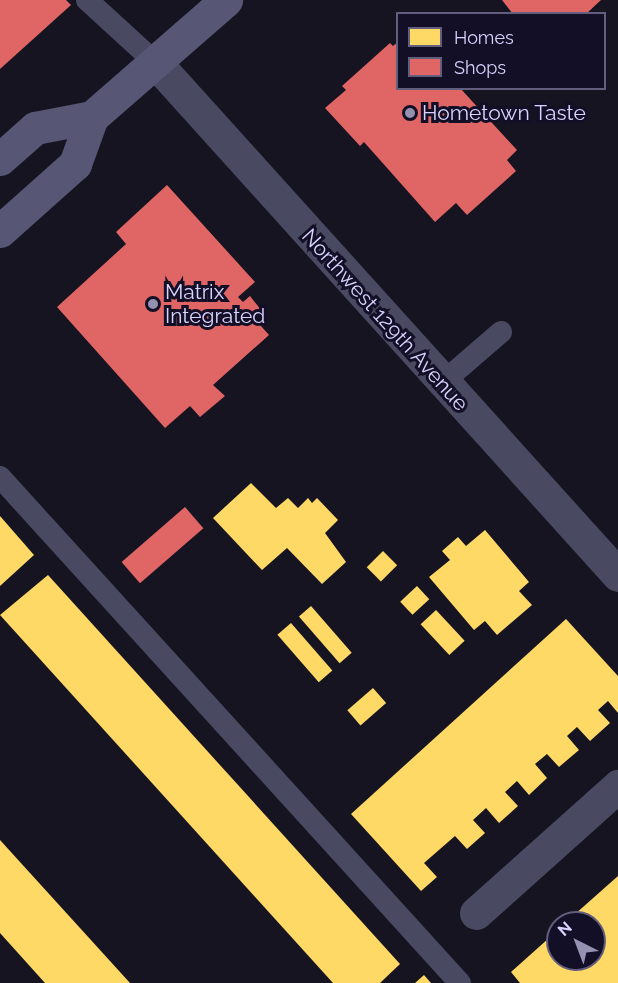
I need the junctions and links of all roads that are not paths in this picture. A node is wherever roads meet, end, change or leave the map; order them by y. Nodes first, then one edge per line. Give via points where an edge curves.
1 (87, 0) edge
2 (226, 0) edge
3 (155, 63) junction
4 (92, 117) junction
5 (0, 159) edge
6 (0, 231) edge
7 (501, 332) dead end
8 (442, 383) junction
9 (0, 477) edge
10 (618, 575) edge
11 (618, 786) edge
12 (476, 913) dead end
13 (460, 983) edge

1 - 3 lane
2 - 3 main road
3 - 4 main road
3 - 8 street, Northwest 129th Avenue
4 - 5 main road via 35,128
4 - 6 main road via 75,164
7 - 8 lane
8 - 10 street, Northwest 129th Avenue
9 - 13 lane
11 - 12 street

